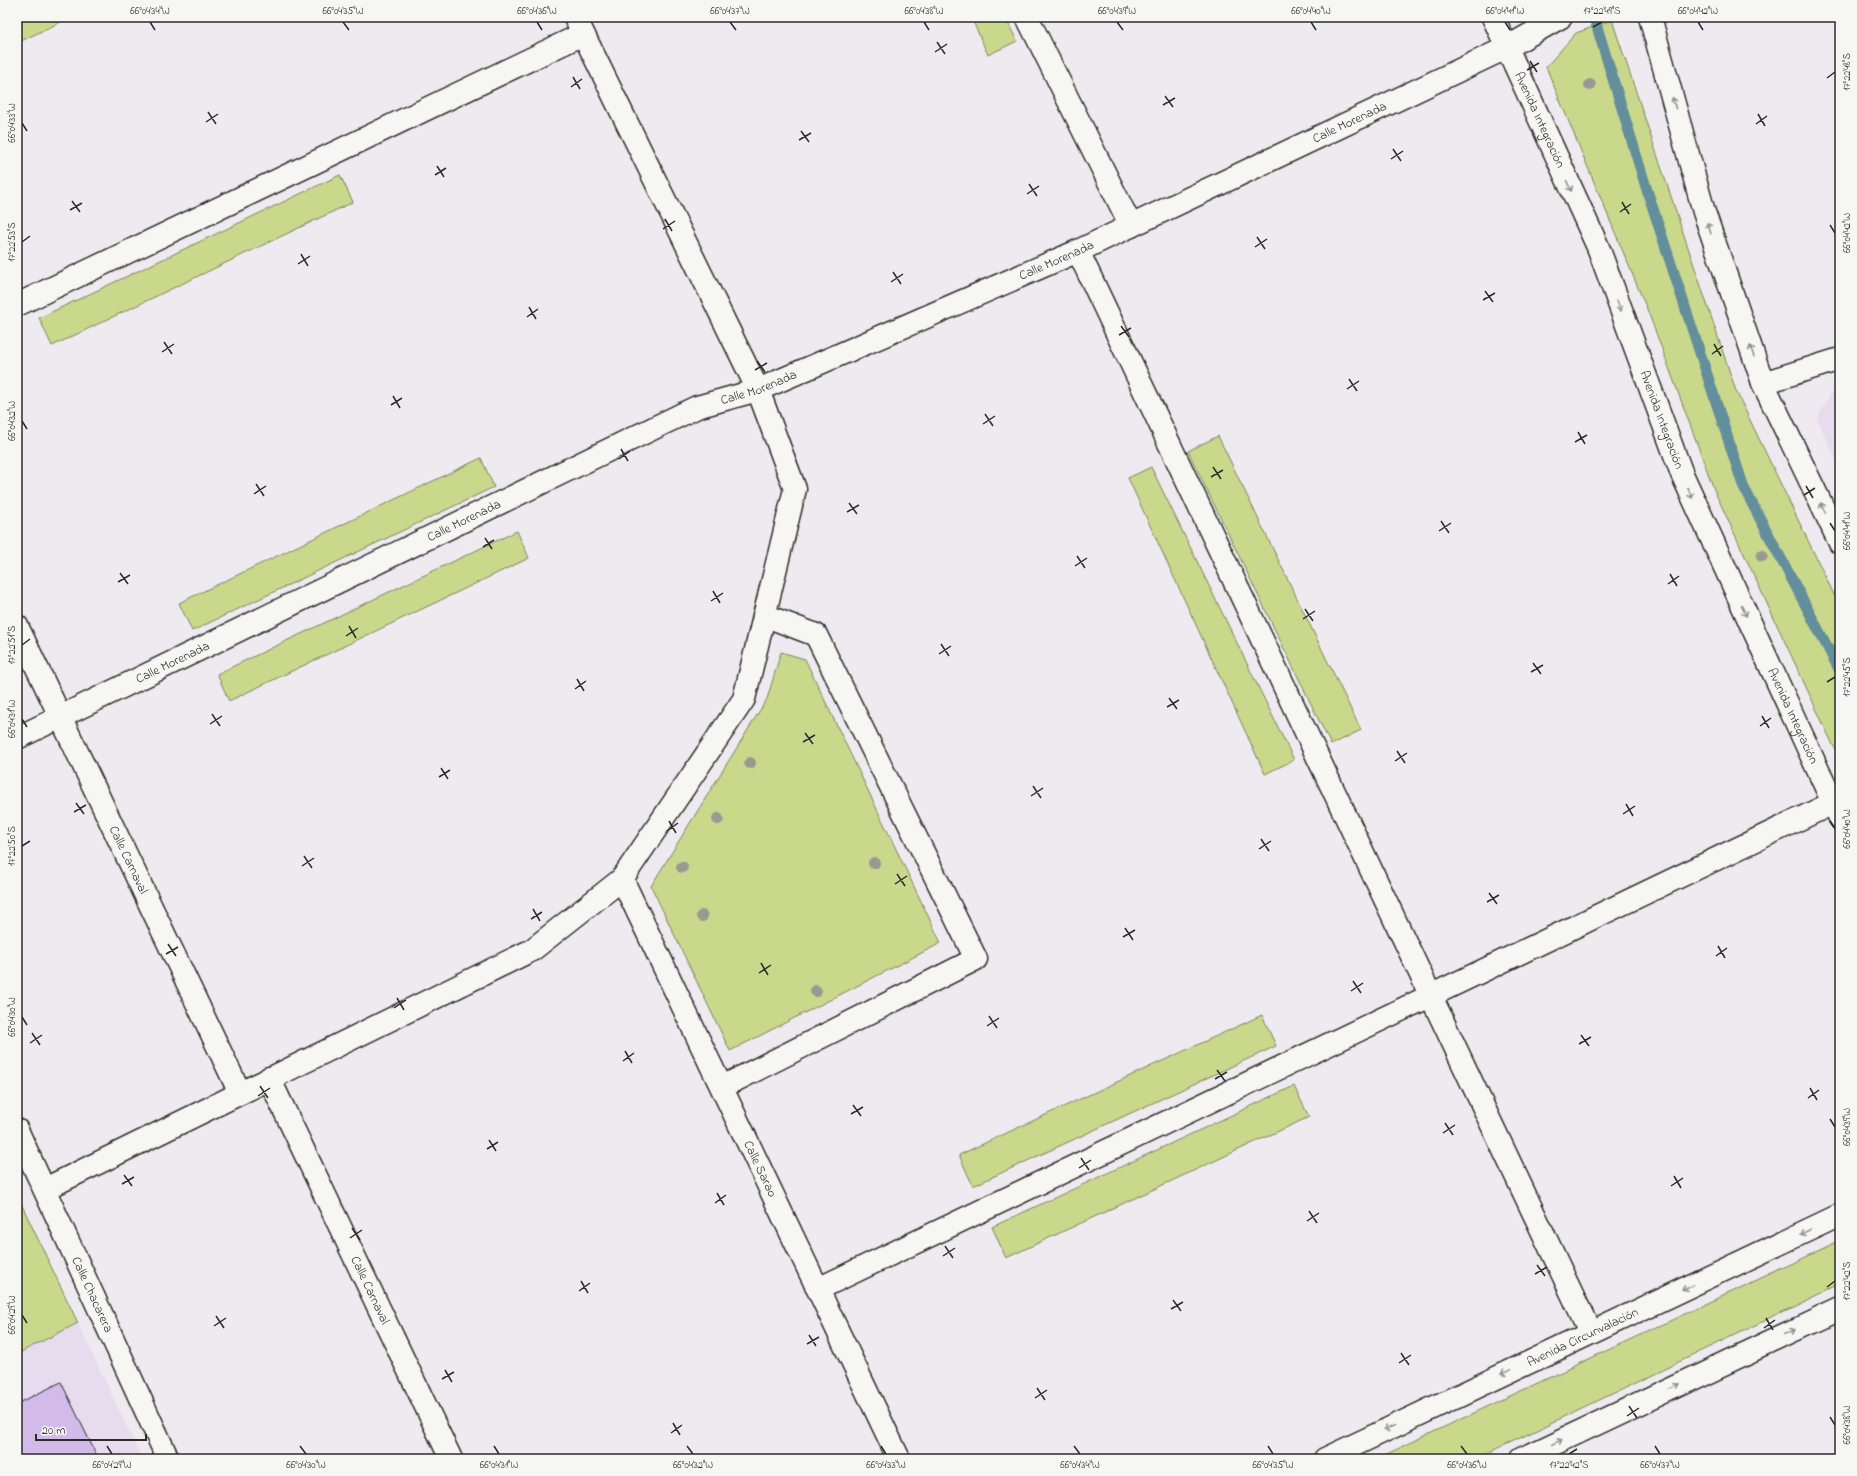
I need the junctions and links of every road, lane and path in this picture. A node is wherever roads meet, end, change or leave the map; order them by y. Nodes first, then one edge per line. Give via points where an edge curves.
1 (1027, 17) edge
2 (1493, 17) edge
3 (1561, 17) edge
4 (1650, 17) edge
5 (579, 25) edge
6 (1506, 48) junction
7 (1131, 226) junction
8 (1078, 251) junction
9 (17, 306) edge
10 (1840, 359) edge
11 (1763, 383) junction
12 (758, 390) junction
13 (1840, 543) edge
14 (764, 615) junction
15 (17, 626) edge
16 (61, 717) junction
17 (17, 738) edge
18 (1837, 811) edge
19 (622, 879) junction
20 (1431, 996) junction
21 (269, 1078) junction
22 (722, 1086) junction
23 (240, 1093) junction
24 (17, 1130) edge
25 (45, 1189) junction
26 (1840, 1215) edge
27 (818, 1289) junction
28 (1840, 1309) edge
29 (1590, 1332) junction
30 (168, 1459) edge
31 (451, 1459) edge
32 (899, 1459) edge
33 (1325, 1459) edge
34 (1522, 1459) edge

1 - 7 street
2 - 6 street, Avenida Integración
3 - 6 street, Calle Morenada
11 -> 4 street via 1704,212
5 - 9 street
5 - 12 street
6 - 7 street, Calle Morenada
6 -> 18 street, Avenida Integración via 1598,247 1682,474
7 - 8 street, Calle Morenada
8 - 12 street, Calle Morenada
8 - 20 street
10 - 11 street
13 -> 11 street
12 - 14 street via 795,489
12 - 16 street, Calle Morenada via 697,407
14 - 19 street via 744,699
14 - 22 street via 816,634 976,958
15 - 16 street, Calle Carnaval
16 - 17 street, Calle Morenada
16 - 23 street, Calle Carnaval
18 - 20 street
19 - 21 street via 532,950
19 - 22 street, Calle Sarao
20 - 27 street
20 - 29 street
21 - 23 street
21 - 31 street, Calle Carnaval
22 - 27 street, Calle Sarao
23 - 25 street
24 - 25 street, Calle Chacarera
25 - 30 street, Calle Chacarera
26 -> 29 street, Avenida Circunvalación
27 - 32 street, Calle Sarao
34 -> 28 street
29 -> 33 street, Avenida Circunvalación

